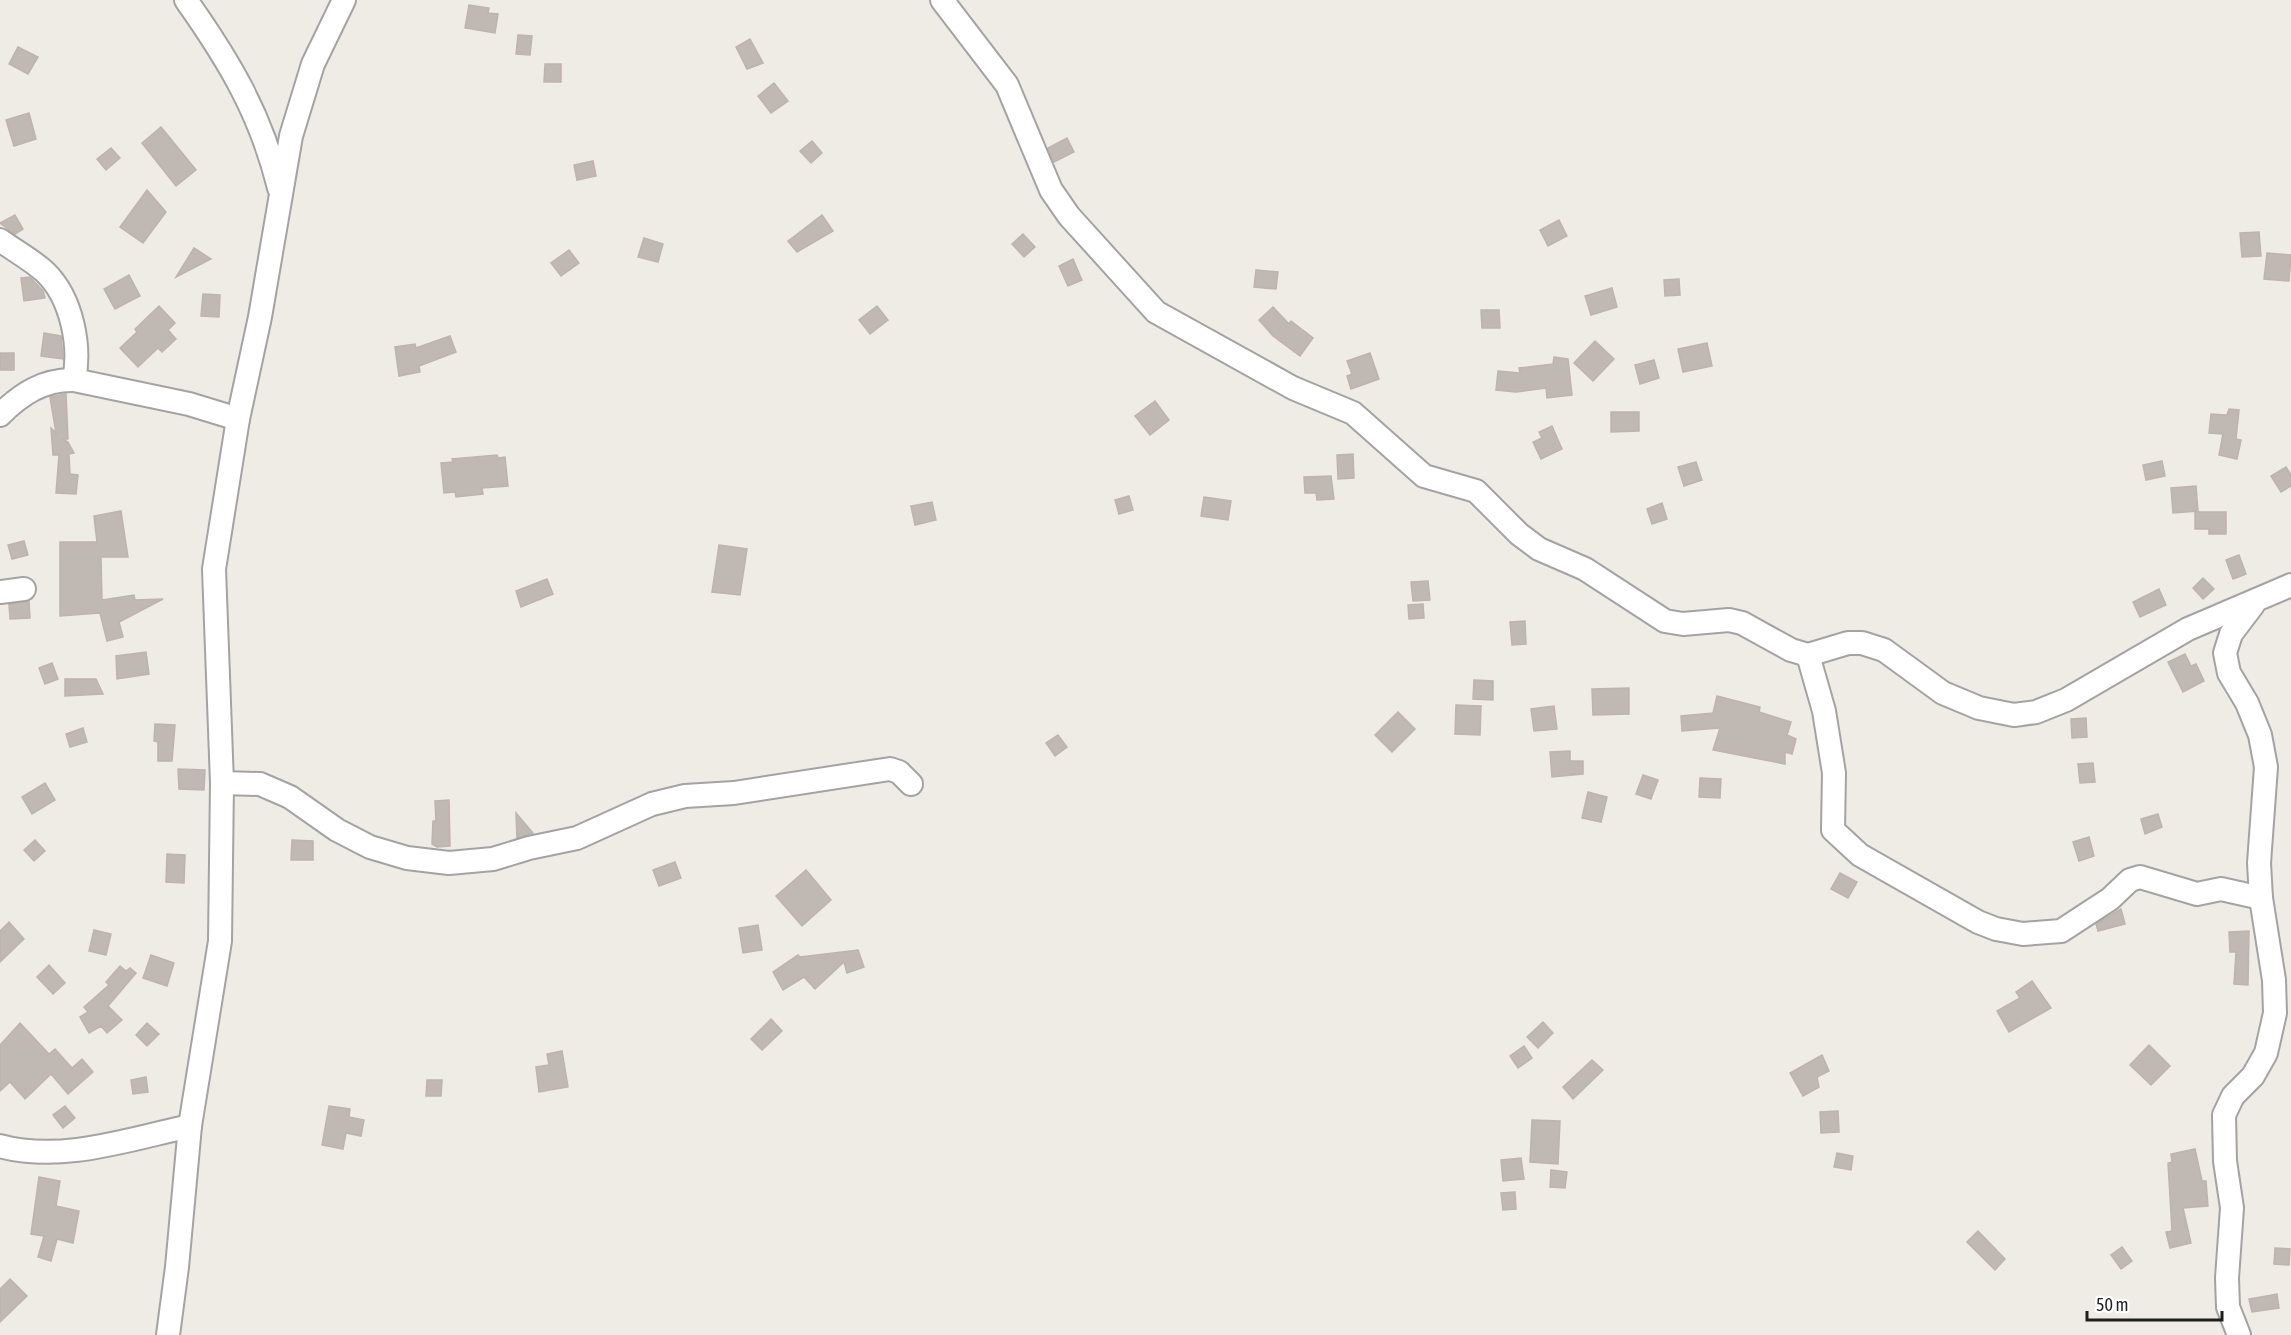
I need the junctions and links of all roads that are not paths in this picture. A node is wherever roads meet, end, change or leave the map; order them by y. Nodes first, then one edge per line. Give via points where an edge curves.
1 (186, 0) edge
2 (344, 0) edge
3 (942, 0) edge
4 (280, 192) junction
5 (0, 240) edge
6 (74, 380) junction
7 (0, 415) edge
8 (238, 419) junction
9 (2291, 585) edge
10 (24, 589) dead end
11 (0, 592) edge
12 (2257, 600) junction
13 (1808, 655) junction
14 (222, 783) junction
15 (912, 784) dead end
16 (2261, 898) junction
17 (190, 1126) junction
18 (0, 1146) edge
19 (168, 1335) edge
20 (2239, 1335) edge

1 - 4 street via 224,53 258,121
2 - 4 street via 313,64 291,136
3 - 13 street via 1007,85 1037,163 1069,216 1156,312 1293,388 1353,412 1424,476 1476,491 1539,549 1585,569 1665,621 1683,624 1729,620
4 - 8 street via 260,317
5 - 6 street via 52,280 75,338 78,361
6 - 7 street via 58,379 31,389
6 - 8 street via 189,404
8 - 14 street via 214,569
9 - 12 street
10 - 11 street
12 - 13 street via 2188,629 2066,700 2036,712 2013,715 1979,708 1943,693 1884,650 1862,643 1848,643
12 - 16 street via 2231,634 2225,653 2229,673 2260,735 2266,767 2260,836
13 - 16 street via 1824,711 1834,773 1833,830 1860,855 1978,922 2023,934 2061,931 2110,899 2130,880 2140,877 2197,894 2221,890
14 - 15 street via 260,784 290,797 337,830 370,847 406,858 449,863 493,859 577,838 652,804 685,796 734,793 890,769
14 - 17 street via 220,941
16 - 20 street via 2275,1013 2266,1053 2253,1076 2233,1096 2223,1128 2232,1208 2228,1307
17 - 18 street via 85,1148 26,1153
17 - 19 street

